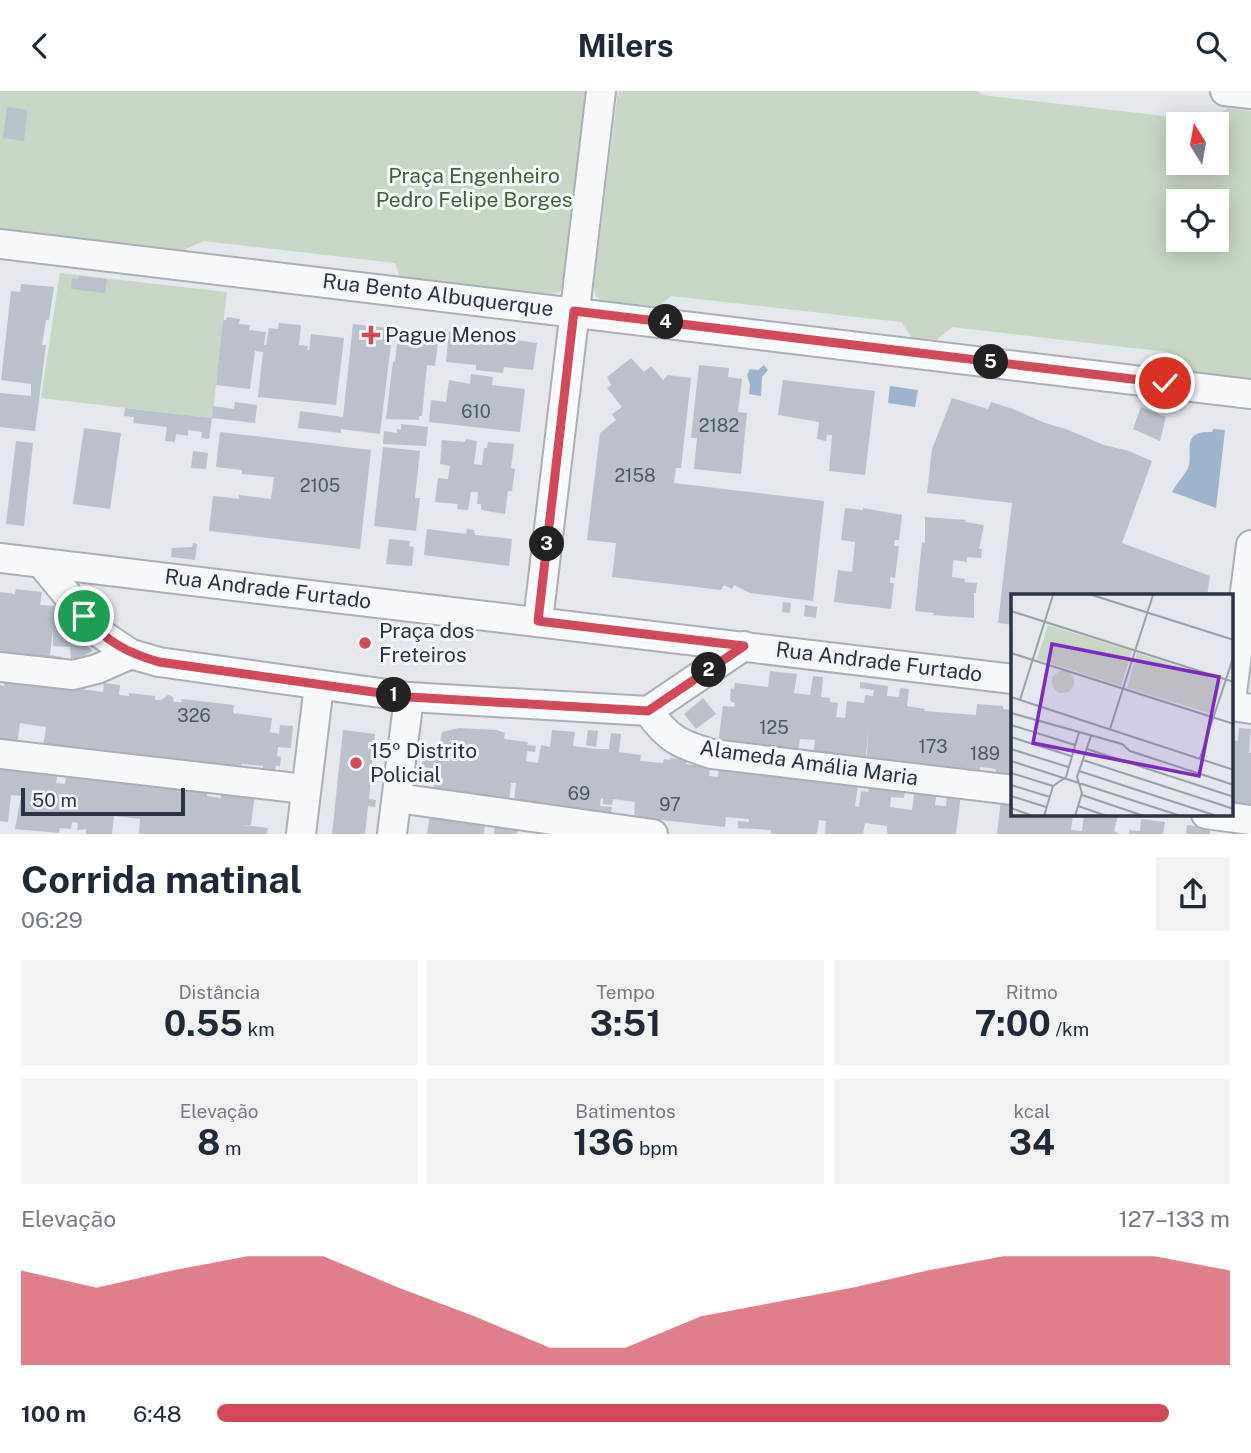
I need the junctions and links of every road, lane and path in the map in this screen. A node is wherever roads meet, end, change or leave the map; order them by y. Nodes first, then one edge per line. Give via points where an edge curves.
1 (601, 91) edge
2 (1225, 91) edge
3 (1251, 94) edge
4 (0, 244) edge
5 (574, 311) junction
6 (1251, 394) edge
7 (1251, 545) edge
8 (0, 558) edge
9 (41, 562) junction
10 (538, 621) junction
11 (744, 646) junction
12 (131, 654) junction
13 (0, 667) edge
14 (1234, 677) edge
15 (1011, 679) edge
16 (319, 685) junction
17 (409, 697) junction
18 (648, 711) junction
19 (0, 754) edge
20 (305, 789) junction
21 (1011, 790) edge
22 (397, 798) junction
23 (1221, 816) edge
24 (1251, 820) edge
25 (301, 834) edge
26 (392, 834) edge
27 (653, 834) edge

1 - 5 street
2 - 3 street
4 - 5 street, Rua Bento Albuquerque
5 - 6 street, Rua Bento Albuquerque
5 - 10 street
7 - 14 street
8 - 9 street, Rua Andrade Furtado
9 - 10 street, Rua Andrade Furtado
9 - 12 street via 98,632
10 - 11 street, Rua Andrade Furtado
11 - 15 street, Rua Andrade Furtado
11 - 18 street
12 - 13 street via 73,675
12 - 16 street
16 - 17 street
16 - 20 street
17 - 18 street
17 - 22 street
18 - 21 street, Alameda Amália Maria via 663,732 712,754
19 - 20 street
20 - 25 street
22 - 26 street
22 - 27 street
23 - 24 street

